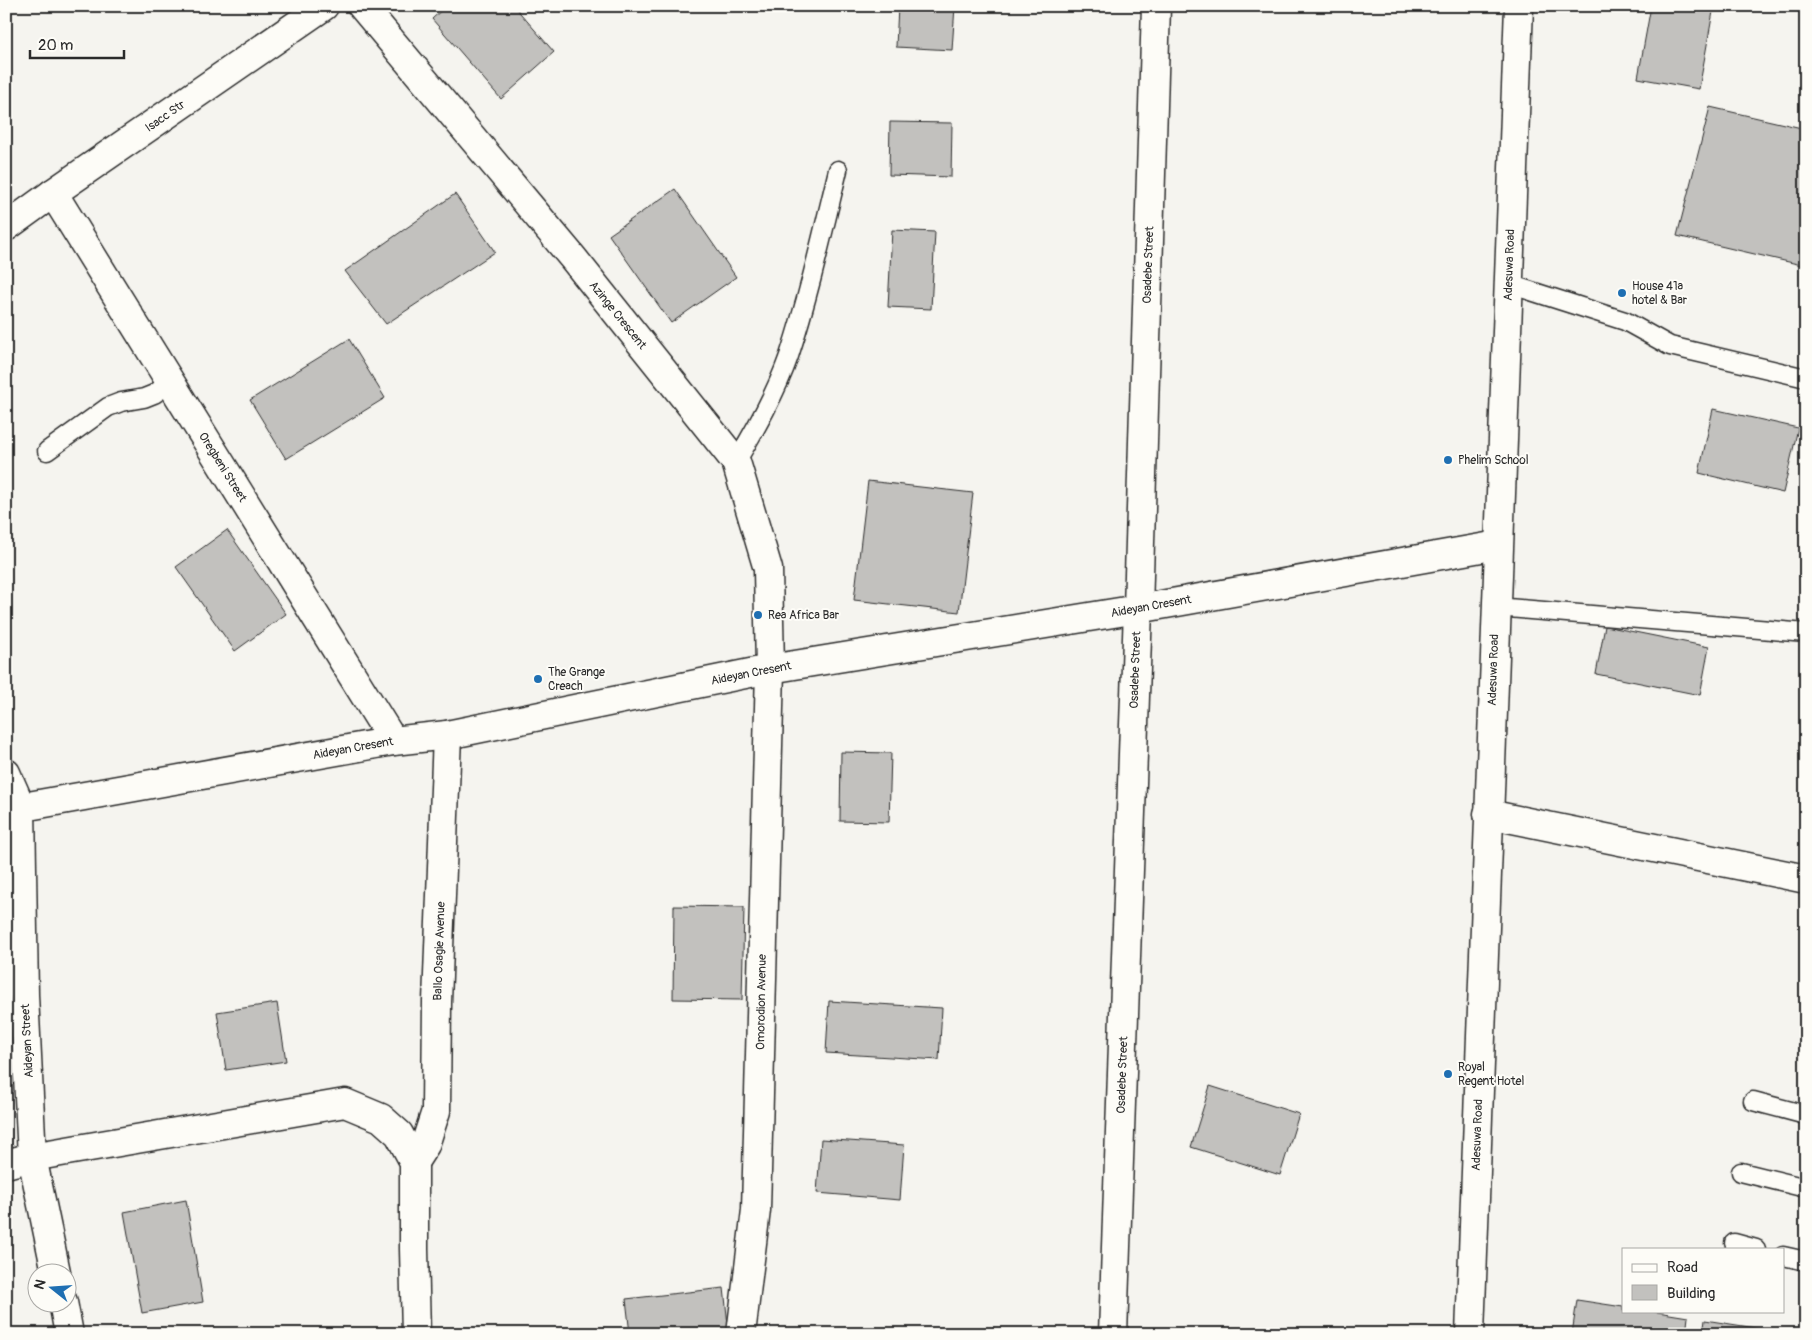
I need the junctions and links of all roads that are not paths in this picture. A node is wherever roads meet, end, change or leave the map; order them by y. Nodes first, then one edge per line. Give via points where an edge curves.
1 (324, 6) edge
2 (362, 6) edge
3 (1156, 6) edge
4 (1519, 6) edge
5 (838, 170) dead end
6 (53, 193) junction
7 (6, 227) edge
8 (1508, 284) junction
9 (1806, 378) edge
10 (170, 383) junction
11 (47, 451) dead end
12 (736, 462) junction
13 (1498, 545) junction
14 (1496, 608) junction
15 (1138, 609) junction
16 (1806, 633) edge
17 (770, 669) junction
18 (447, 735) junction
19 (393, 741) junction
20 (6, 773) edge
21 (13, 809) edge
22 (1488, 814) junction
23 (1806, 879) edge
24 (1753, 1102) dead end
25 (1806, 1115) edge
26 (19, 1161) edge
27 (414, 1162) junction
28 (1742, 1172) dead end
29 (1806, 1188) edge
30 (1734, 1243) dead end
31 (1752, 1248) edge
32 (1784, 1256) edge
33 (1806, 1261) edge
34 (53, 1262) edge
35 (65, 1312) edge
36 (70, 1334) edge
37 (416, 1334) edge
38 (741, 1334) edge
39 (1113, 1334) edge
40 (1470, 1334) edge

1 - 6 street, Isacc Str
2 - 12 street, Azinge Crescent via 573,258
3 - 15 street, Osadebe Street
4 - 8 street, Adesuwa Road
5 - 12 lane via 788,356 758,426
6 - 7 street, Isacc Str
6 - 10 street, Oregbeni Street
8 - 9 lane via 1626,321 1670,346
8 - 13 street, Adesuwa Road
10 - 11 lane via 144,398 108,407
10 - 19 street, Oregbeni Street
12 - 17 street, Azinge Crescent via 768,569
13 - 14 street, Adesuwa Road
13 - 15 street, Aideyan Cresent
14 - 16 lane
14 - 22 street, Adesuwa Road
15 - 17 street, Aideyan Cresent
15 - 39 street, Osadebe Street
17 - 18 street, Aideyan Cresent
17 - 38 street, Omorodion Avenue via 756,1210
18 - 19 street, Aideyan Cresent
18 - 27 street, Ballo Osagie Avenue via 436,1111
19 - 21 street, Aideyan Cresent
20 - 21 street
21 - 26 street, Aideyan Street via 24,995
22 - 23 street
22 - 40 street, Adesuwa Road
24 - 25 lane
26 - 27 street, Ballo Osagie Avenue via 345,1103 381,1118 399,1134
26 - 34 street, Aideyan Street
27 - 37 street, Ballo Osagie Avenue
28 - 29 lane
30 - 31 lane
32 - 33 lane
35 - 36 street

